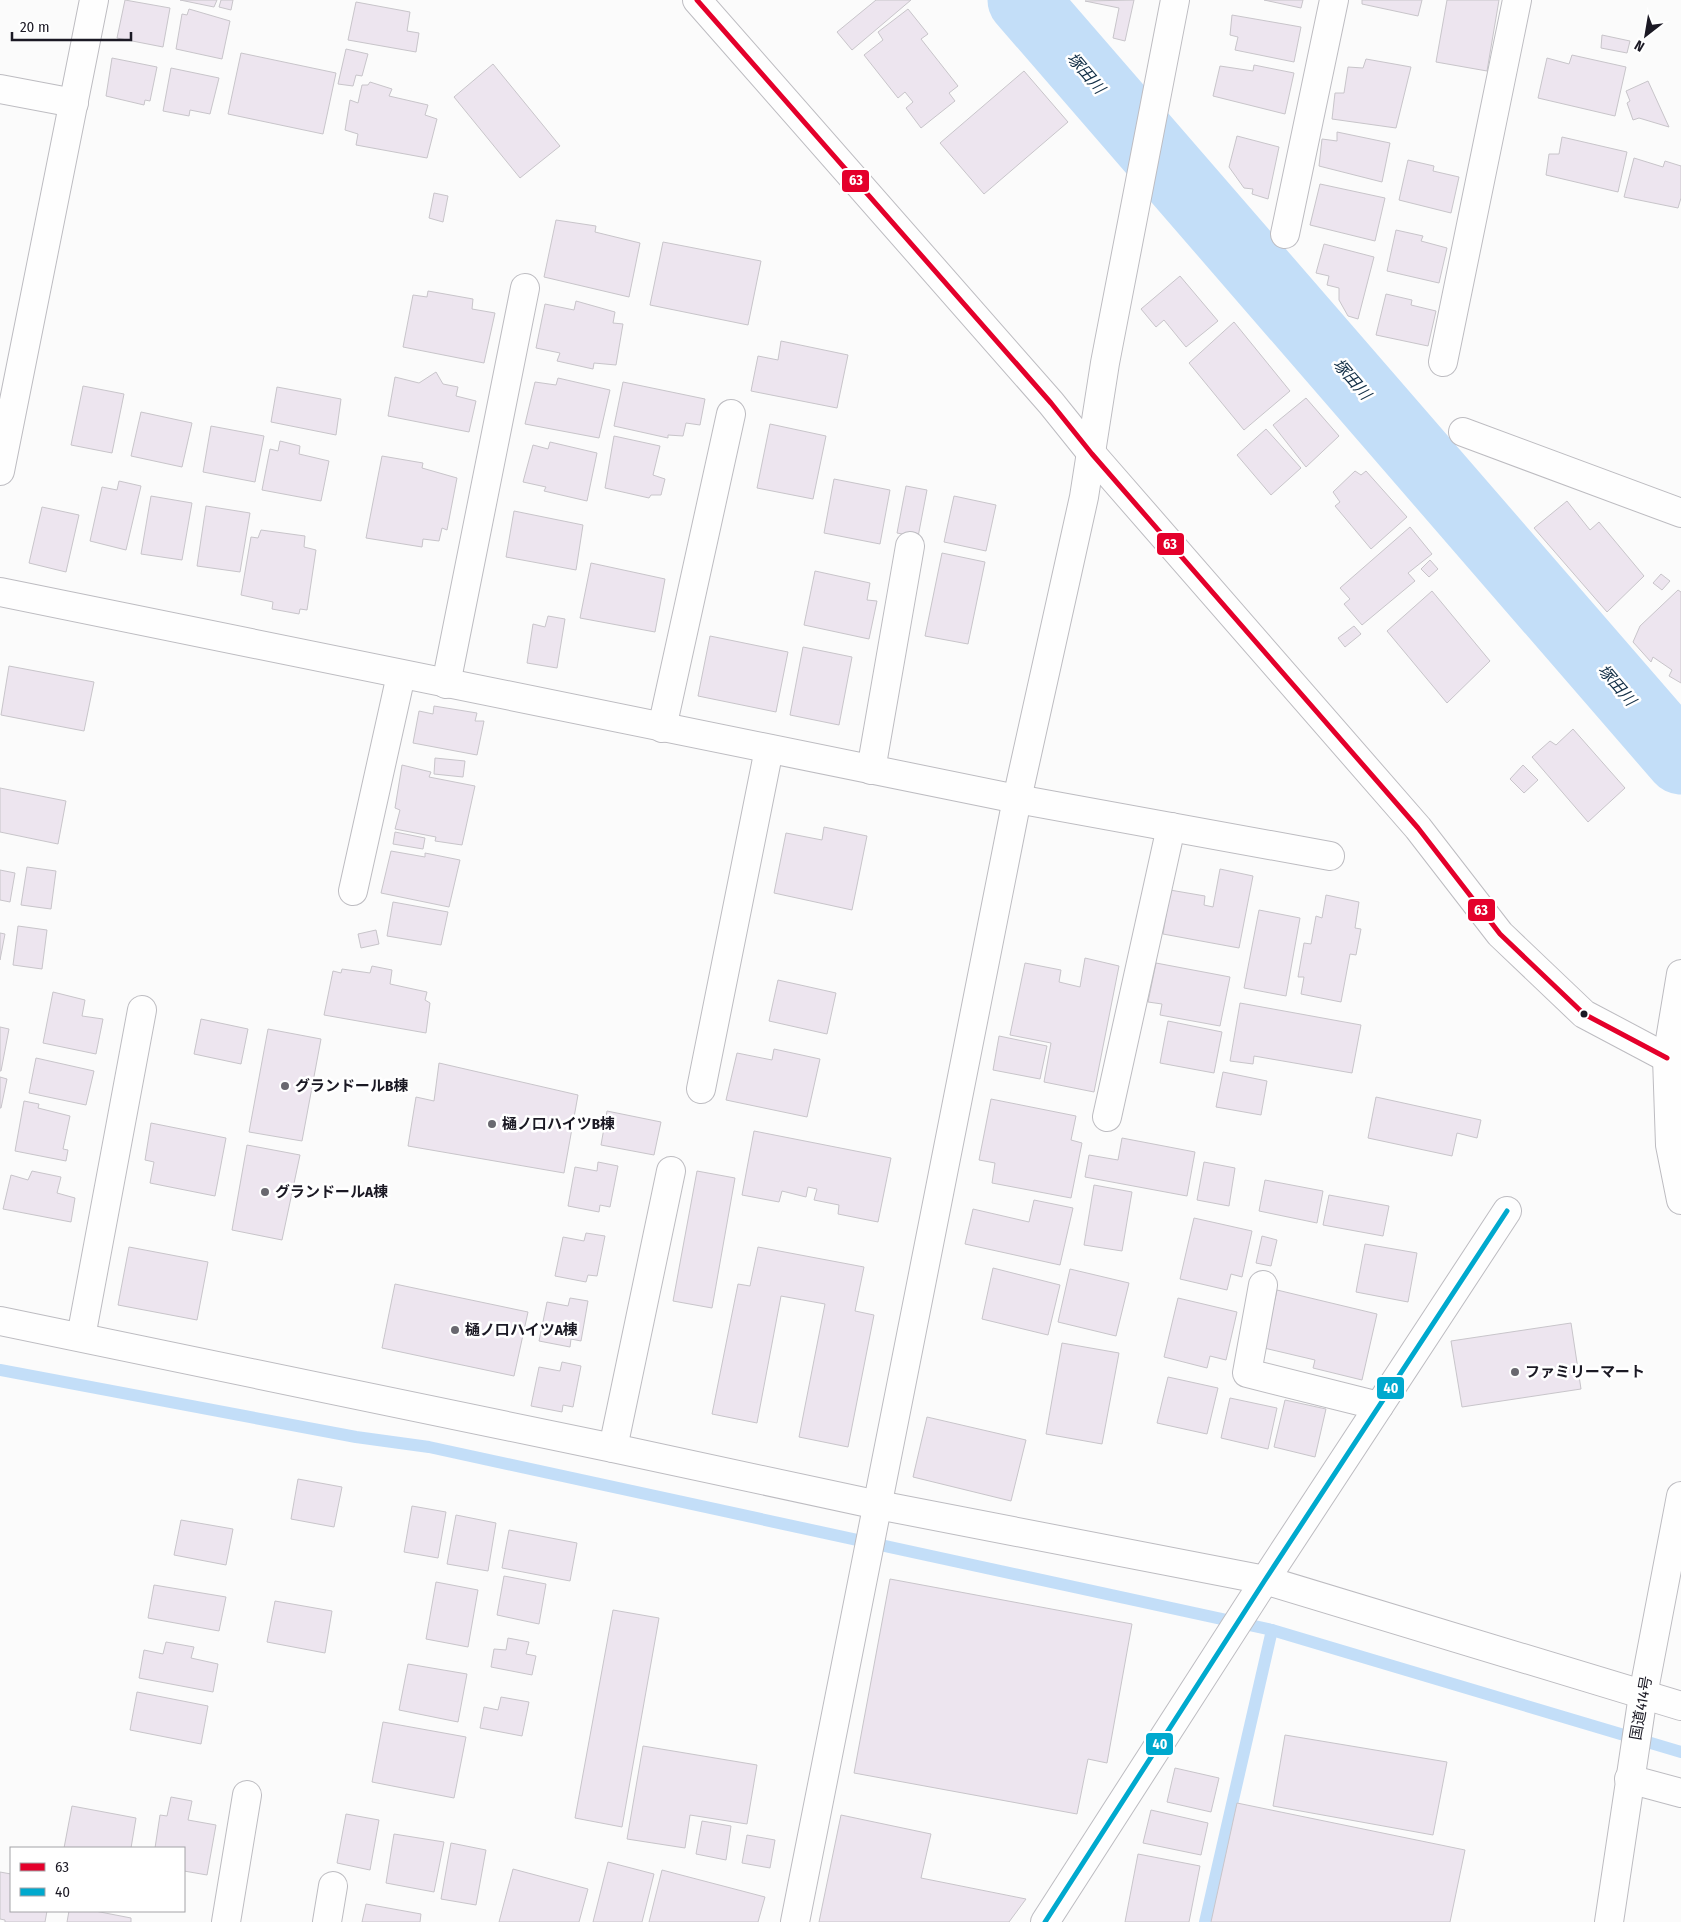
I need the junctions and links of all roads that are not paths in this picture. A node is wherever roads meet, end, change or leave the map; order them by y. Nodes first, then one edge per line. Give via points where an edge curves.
1 (94, 0) edge
2 (697, 0) edge
3 (1175, 0) edge
4 (1334, 0) edge
5 (1517, 0) edge
6 (0, 89) edge
7 (74, 103) junction
8 (1285, 234) dead end
9 (525, 288) dead end
10 (1443, 362) dead end
11 (730, 414) dead end
12 (1463, 432) dead end
13 (1092, 454) junction
14 (0, 471) edge
15 (1681, 513) edge
16 (910, 546) dead end
17 (0, 592) edge
18 (401, 675) junction
19 (446, 684) junction
20 (662, 728) junction
21 (769, 749) junction
22 (872, 770) junction
23 (1018, 799) junction
24 (1171, 827) junction
25 (1330, 856) dead end
26 (353, 890) dead end
27 (1681, 974) edge
28 (142, 1010) dead end
29 (1667, 1058) junction
30 (701, 1089) dead end
31 (1108, 1117) dead end
32 (671, 1171) dead end
33 (1681, 1200) edge
34 (1507, 1211) dead end
35 (1263, 1285) dead end
36 (0, 1321) edge
37 (81, 1337) junction
38 (1379, 1406) junction
39 (613, 1448) junction
40 (1681, 1496) edge
41 (878, 1505) junction
42 (1265, 1580) junction
43 (1643, 1695) junction
44 (1681, 1706) edge
45 (1629, 1779) junction
46 (1681, 1794) edge
47 (247, 1795) dead end
48 (333, 1886) dead end
49 (226, 1922) edge
50 (326, 1922) edge
51 (796, 1922) edge
52 (1045, 1922) edge
53 (1609, 1922) edge

1 - 7 main road
2 - 13 main road via 1051,403
3 - 13 main road via 1105,363
4 - 8 main road
5 - 10 main road
6 - 7 main road
7 - 14 main road
9 - 19 main road
11 - 20 main road
12 - 15 main road
13 - 23 main road
13 - 29 main road via 1418,828 1500,934 1584,1014
16 - 22 main road
17 - 18 main road
18 - 19 main road
18 - 26 main road
19 - 20 main road
20 - 21 main road
21 - 22 main road
21 - 30 main road
22 - 23 main road
23 - 24 main road
23 - 41 main road
24 - 25 main road
24 - 31 main road
27 - 29 main road
28 - 37 main road
29 - 33 main road via 1670,1145
32 - 39 main road
34 - 38 main road
35 - 38 main road via 1248,1373
36 - 37 main road
37 - 39 main road
38 - 42 main road
39 - 41 main road
40 - 43 main road, 国道414号
41 - 42 main road
41 - 51 main road
42 - 43 main road
42 - 52 main road
43 - 44 main road
43 - 45 main road, 国道414号
45 - 46 main road
45 - 53 main road, 国道414号
47 - 49 main road
48 - 50 main road

